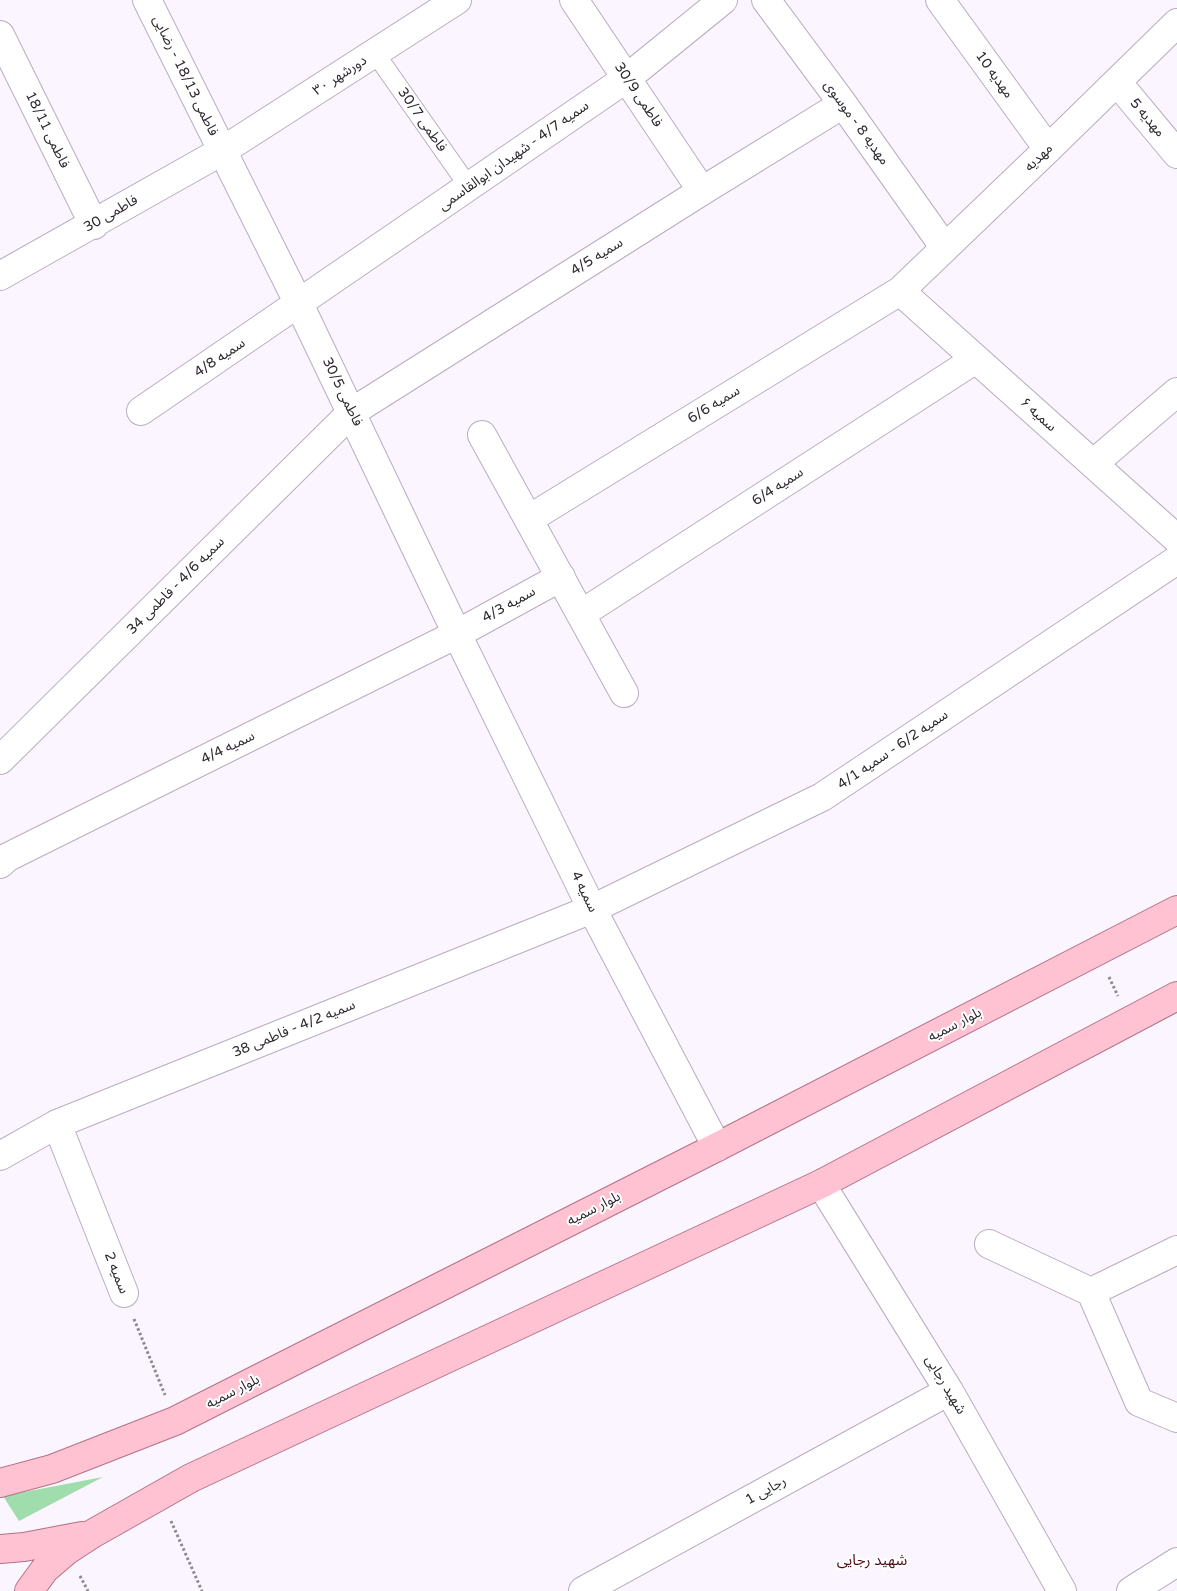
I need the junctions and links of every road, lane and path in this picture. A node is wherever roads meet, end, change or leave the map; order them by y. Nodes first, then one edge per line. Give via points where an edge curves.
1 (147, 0) edge
2 (574, 0) edge
3 (723, 0) edge
4 (766, 0) edge
5 (940, 0) edge
6 (444, 4) edge
7 (1177, 23) edge
8 (0, 35) edge
9 (375, 53) junction
10 (627, 78) junction
11 (1117, 82) junction
12 (843, 104) junction
13 (1048, 149) junction
14 (222, 151) junction
15 (1177, 154) edge
16 (469, 187) junction
17 (702, 191) junction
18 (94, 225) junction
19 (945, 248) junction
20 (0, 276) edge
21 (900, 291) junction
22 (299, 304) junction
23 (976, 359) junction
24 (1177, 392) edge
25 (141, 411) dead end
26 (352, 412) junction
27 (482, 435) dead end
28 (1093, 464) junction
29 (529, 519) junction
30 (1177, 539) edge
31 (1177, 560) edge
32 (560, 577) junction
33 (581, 614) junction
34 (457, 634) junction
35 (624, 693) dead end
36 (0, 760) edge
37 (0, 864) edge
38 (592, 908) junction
39 (1177, 910) edge
40 (1098, 951) junction
41 (1177, 996) edge
42 (1129, 1022) junction
43 (57, 1124) junction
44 (717, 1147) junction
45 (0, 1156) edge
46 (821, 1184) junction
47 (989, 1244) dead end
48 (1177, 1250) edge
49 (1090, 1292) junction
50 (124, 1293) joint
51 (949, 1391) junction
52 (1177, 1418) edge
53 (175, 1421) junction
54 (0, 1482) edge
55 (159, 1496) junction
56 (92, 1534) junction
57 (0, 1549) edge
58 (1177, 1562) edge
59 (29, 1591) edge
60 (202, 1591) edge
61 (582, 1591) edge
62 (1062, 1591) edge
63 (1131, 1591) edge

1 - 14 street, فاطمی 18/13 - رضایی
2 - 10 street, فاطمی 30/9
3 - 10 street, سمیه 4/7 - شهیدان ابوالقاسمی
4 - 12 street, مهدیه 8 - موسوی
5 - 13 street, مهدیه 10
6 - 9 street, دورشهر ۳۰
7 - 11 street, مهدیه
8 - 18 street, فاطمی 18/11
9 - 14 street, دورشهر ۳۰
9 - 16 lane, فاطمی 30/7
10 - 16 street, سمیه 4/7 - شهیدان ابوالقاسمی
10 - 17 street, فاطمی 30/9
11 - 13 street, مهدیه
11 - 15 street, مهدیه 5
12 - 17 street, سمیه 4/5
12 - 19 street, مهدیه 8 - موسوی
13 - 19 street, مهدیه
14 - 18 street, فاطمی 30
14 - 22 street, فاطمی 30/5
16 - 22 street, سمیه 4/7 - شهیدان ابوالقاسمی
17 - 26 street, سمیه 4/5
18 - 20 street, فاطمی 30
19 - 21 street, مهدیه
21 - 23 street, سمیه ۶
21 - 29 street, سمیه 6/6
22 - 25 street, سمیه 4/8
22 - 26 street, فاطمی 30/5
23 - 28 street, سمیه ۶
23 - 33 street, سمیه 6/4
24 - 28 street
26 - 34 street, فاطمی 30/5
26 - 36 street, سمیه 4/6 - فاطمی 34
27 - 29 street
28 - 30 street, سمیه ۶
29 - 32 street
31 - 38 street, سمیه 6/2 - سمیه 4/1 via 822,797
32 - 33 street
32 - 34 street, سمیه 4/3
33 - 35 street
34 - 37 street, سمیه 4/4 via 8,857
34 - 38 street, سمیه 4
38 - 43 street, سمیه 4/2 - فاطمی 38
38 - 44 street, سمیه 4
39 - 40 main road, بلوار سمیه
40 - 42 path
40 - 44 main road, بلوار سمیه
41 - 42 main road
42 - 46 main road
43 - 45 street, سمیه 4/2 - فاطمی 38
43 - 50 street, سمیه 2
44 - 53 main road, بلوار سمیه
46 - 51 street, شهید رجایی
46 - 55 main road
47 - 49 street
48 - 49 street
49 - 52 street via 1139,1402
50 - 53 path, سمیه 2
51 - 61 street, رجایی 1
51 - 62 street, شهید رجایی
53 - 54 main road, بلوار سمیه via 52,1469
55 - 56 main road
55 - 60 path
56 - 57 main road
56 - 59 main road via 45,1569
58 - 63 street

